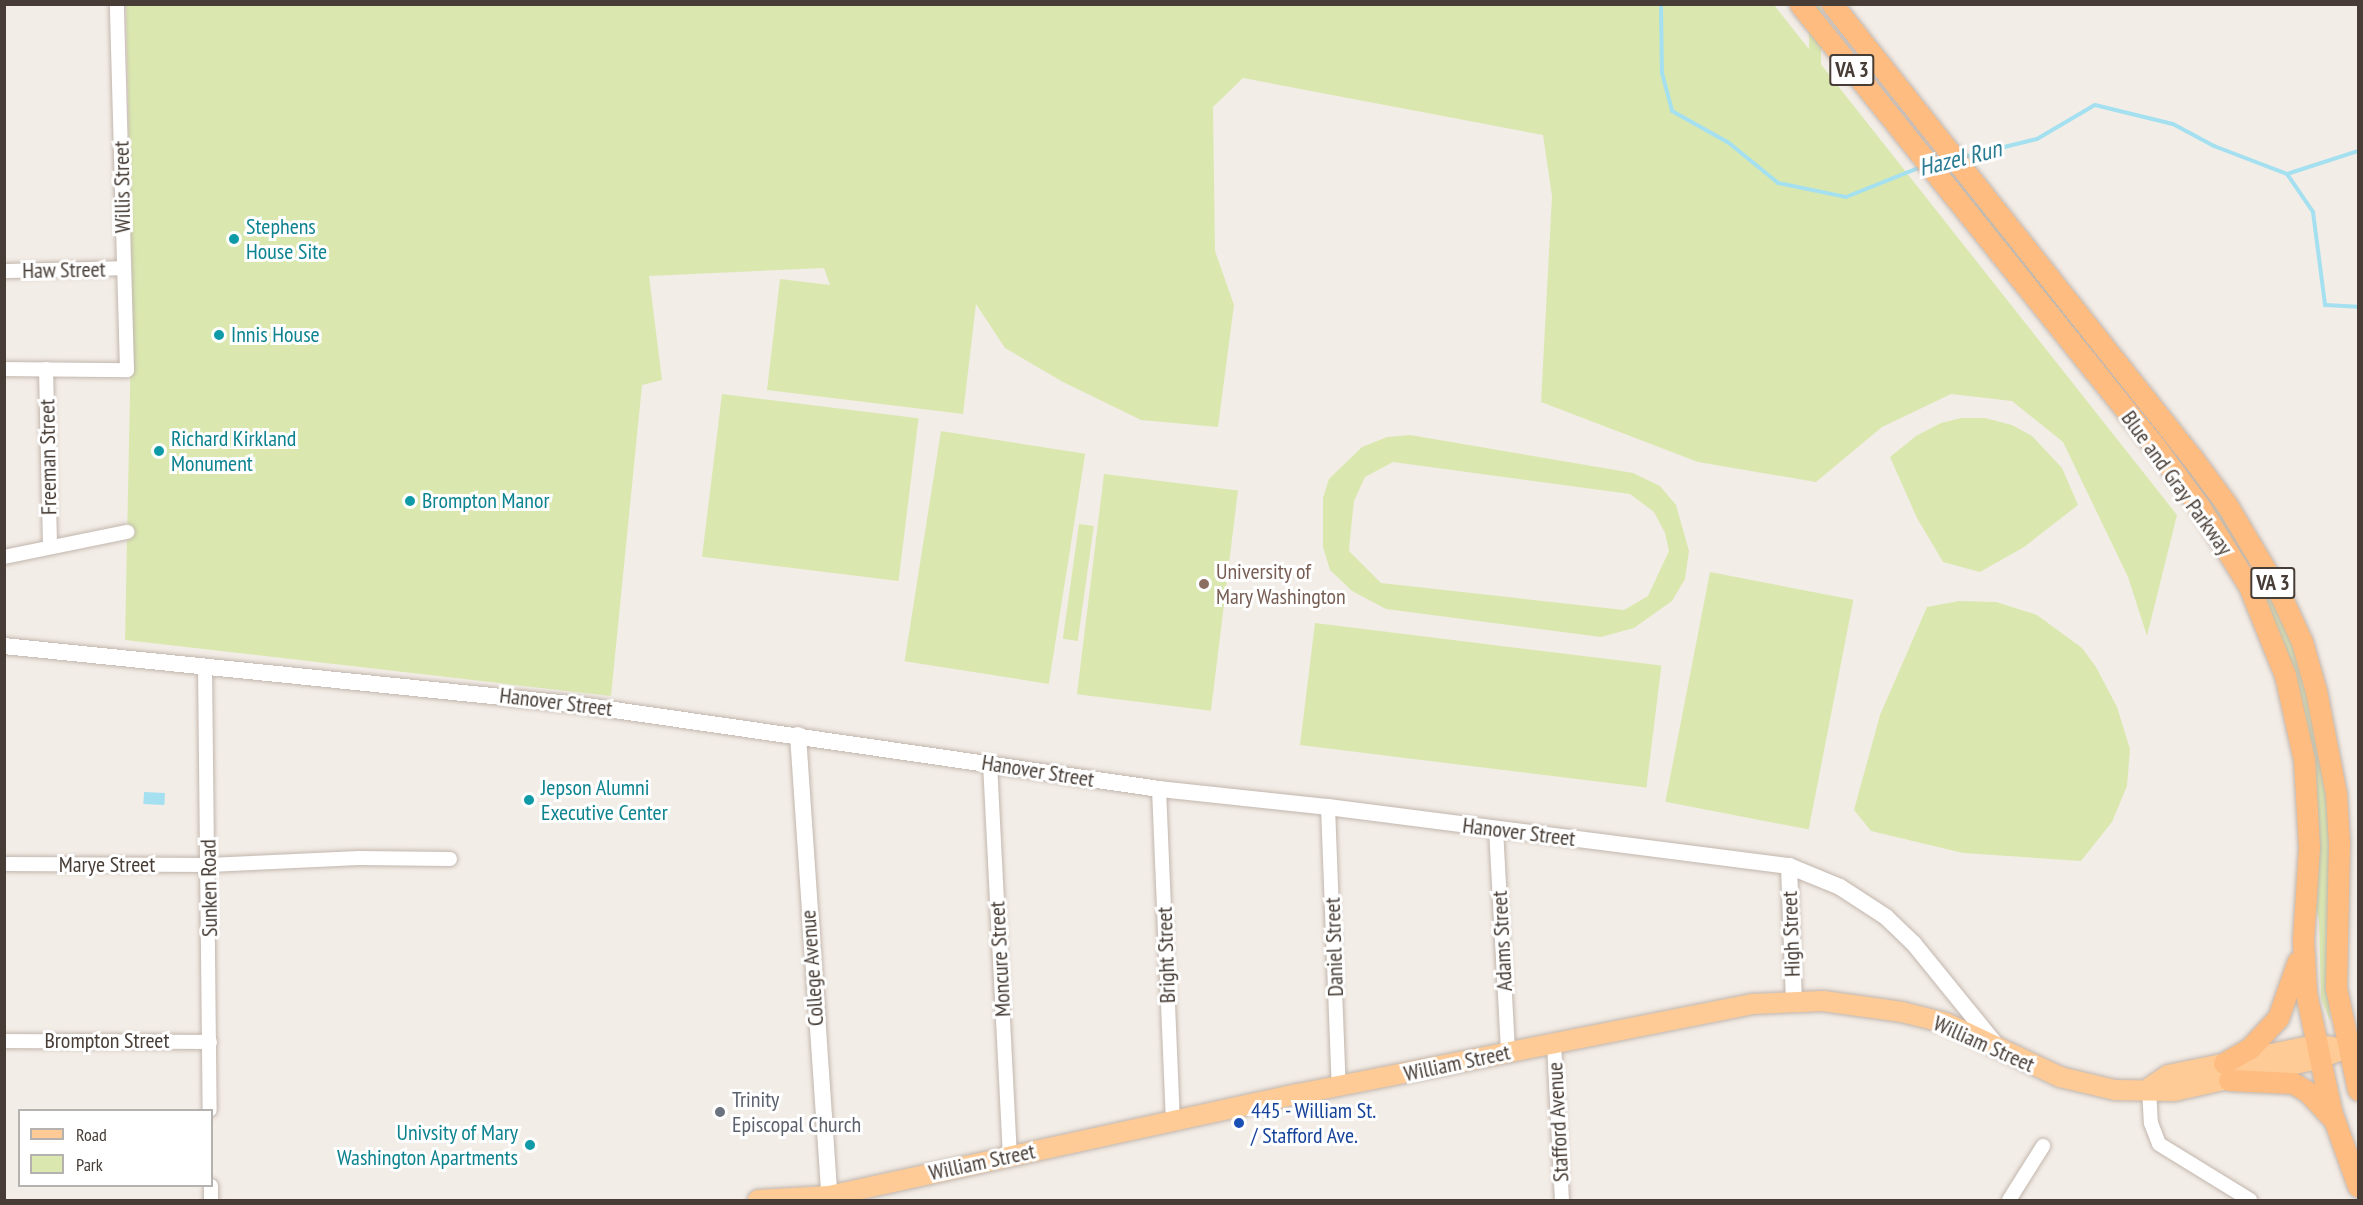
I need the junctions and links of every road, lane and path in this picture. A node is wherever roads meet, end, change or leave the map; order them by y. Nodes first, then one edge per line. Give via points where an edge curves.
1 (117, 4) edge
2 (1800, 4) edge
3 (1832, 4) edge
4 (124, 268) junction
5 (4, 271) edge
6 (4, 369) edge
7 (46, 369) junction
8 (127, 532) dead end
9 (50, 545) junction
10 (4, 557) edge
11 (4, 646) edge
12 (205, 666) junction
13 (798, 735) junction
14 (990, 763) junction
15 (1159, 789) junction
16 (1328, 807) junction
17 (1496, 829) junction
18 (450, 859) dead end
19 (4, 864) edge
20 (209, 865) junction
21 (1789, 867) junction
22 (2303, 940) junction
23 (1794, 1001) junction
24 (4, 1041) edge
25 (210, 1042) junction
26 (1554, 1043) junction
27 (2353, 1046) edge
28 (1998, 1048) junction
29 (1508, 1052) junction
30 (2316, 1052) junction
31 (2226, 1072) junction
32 (1339, 1087) junction
33 (2150, 1088) junction
34 (2358, 1090) edge
35 (210, 1109) edge
36 (1173, 1120) junction
37 (2334, 1122) junction
38 (2043, 1146) dead end
39 (1010, 1156) junction
40 (2358, 1186) edge
41 (829, 1198) edge
42 (758, 1200) edge
43 (1562, 1200) edge
44 (2009, 1200) edge
45 (2250, 1200) edge

1 - 4 street, Willis Street
2 - 22 highway, Blue and Gray Parkway / VA 3 via 2157,449 2249,586 2285,675 2304,760 2309,847
3 - 27 highway, Blue and Gray Parkway / VA 3 via 2227,505 2270,576 2302,642 2324,725 2336,794 2339,843 2336,988
4 - 5 street, Haw Street
4 - 7 street, Willis Street via 127,369
6 - 7 street
7 - 9 street, Freeman Street
8 - 9 street
9 - 10 street
11 - 12 street, Hanover Street
12 - 13 street, Hanover Street via 538,700
12 - 20 street, Sunken Road
13 - 14 street, Hanover Street
13 - 41 street, College Avenue
14 - 15 street, Hanover Street
14 - 39 street, Moncure Street
15 - 16 street, Hanover Street
15 - 36 street, Bright Street
16 - 17 street, Hanover Street
16 - 32 street, Daniel Street
17 - 21 street, Hanover Street
17 - 29 street, Adams Street
18 - 20 street, Marye Street
19 - 20 street, Marye Street
20 - 25 street, Sunken Road
21 - 23 street, High Street
21 - 28 street, Hanover Street via 1840,887 1886,917 1914,944
22 - 30 highway, Blue and Gray Parkway / VA 3 via 2306,993
22 - 31 highway via 2290,993 2278,1018
23 - 26 main road, William Street via 1709,1011
23 - 28 main road, William Street via 1856,1004 1902,1012 1946,1023
24 - 25 street, Brompton Street
25 - 35 street, Sunken Road
26 - 29 main road, William Street
26 - 43 street, Stafford Avenue
27 - 30 main road
27 - 34 highway, VA 3
28 - 33 main road, William Street via 2087,1085
29 - 32 main road, William Street
30 - 31 main road
30 - 37 highway, VA 3
31 - 33 main road via 2168,1075
31 - 37 highway via 2293,1083 2315,1098
32 - 36 main road, William Street
33 - 45 street via 2151,1123 2159,1144
36 - 39 main road, William Street
37 - 40 highway, VA 3
38 - 44 street
39 - 41 main road, William Street
41 - 42 main road, William Street

